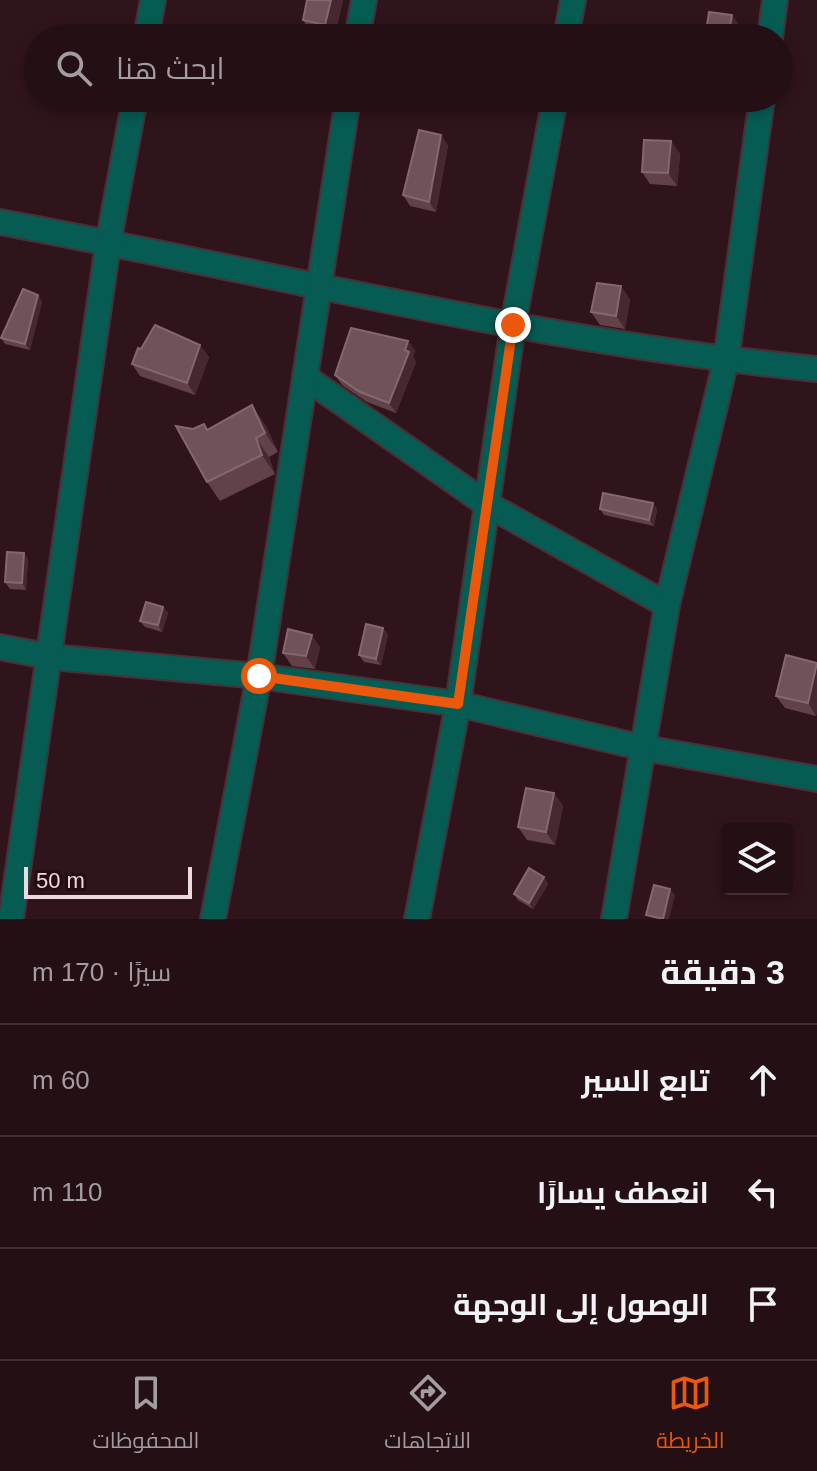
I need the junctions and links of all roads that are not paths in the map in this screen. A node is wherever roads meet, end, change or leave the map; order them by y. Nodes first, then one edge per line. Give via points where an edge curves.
1 (153, 0) edge
2 (364, 0) edge
3 (573, 0) edge
4 (775, 0) edge
5 (149, 24) edge
6 (360, 24) edge
7 (569, 24) edge
8 (772, 24) edge
9 (132, 112) edge
10 (346, 112) edge
11 (552, 112) edge
12 (760, 112) edge
13 (0, 222) edge
14 (108, 244) junction
15 (318, 287) junction
16 (513, 325) junction
17 (726, 360) junction
18 (817, 369) edge
19 (305, 377) junction
20 (485, 503) junction
21 (667, 605) junction
22 (0, 647) edge
23 (51, 657) junction
24 (259, 676) junction
25 (458, 704) junction
26 (644, 748) junction
27 (817, 779) edge
28 (11, 919) edge
29 (213, 919) edge
30 (417, 919) edge
31 (614, 919) edge

1 - 5 street
2 - 6 street
3 - 7 street
4 - 8 street
9 - 14 street
10 - 15 street
11 - 16 street
12 - 17 street
13 - 14 street
14 - 15 street
14 - 23 street
15 - 16 street
15 - 19 street
16 - 17 street
16 - 20 street
17 - 18 street
17 - 21 street
19 - 20 street
19 - 24 street
20 - 21 street
20 - 25 street
21 - 26 street
22 - 23 street
23 - 24 street
23 - 28 street
24 - 25 street
24 - 29 street
25 - 26 street
25 - 30 street
26 - 27 street
26 - 31 street

